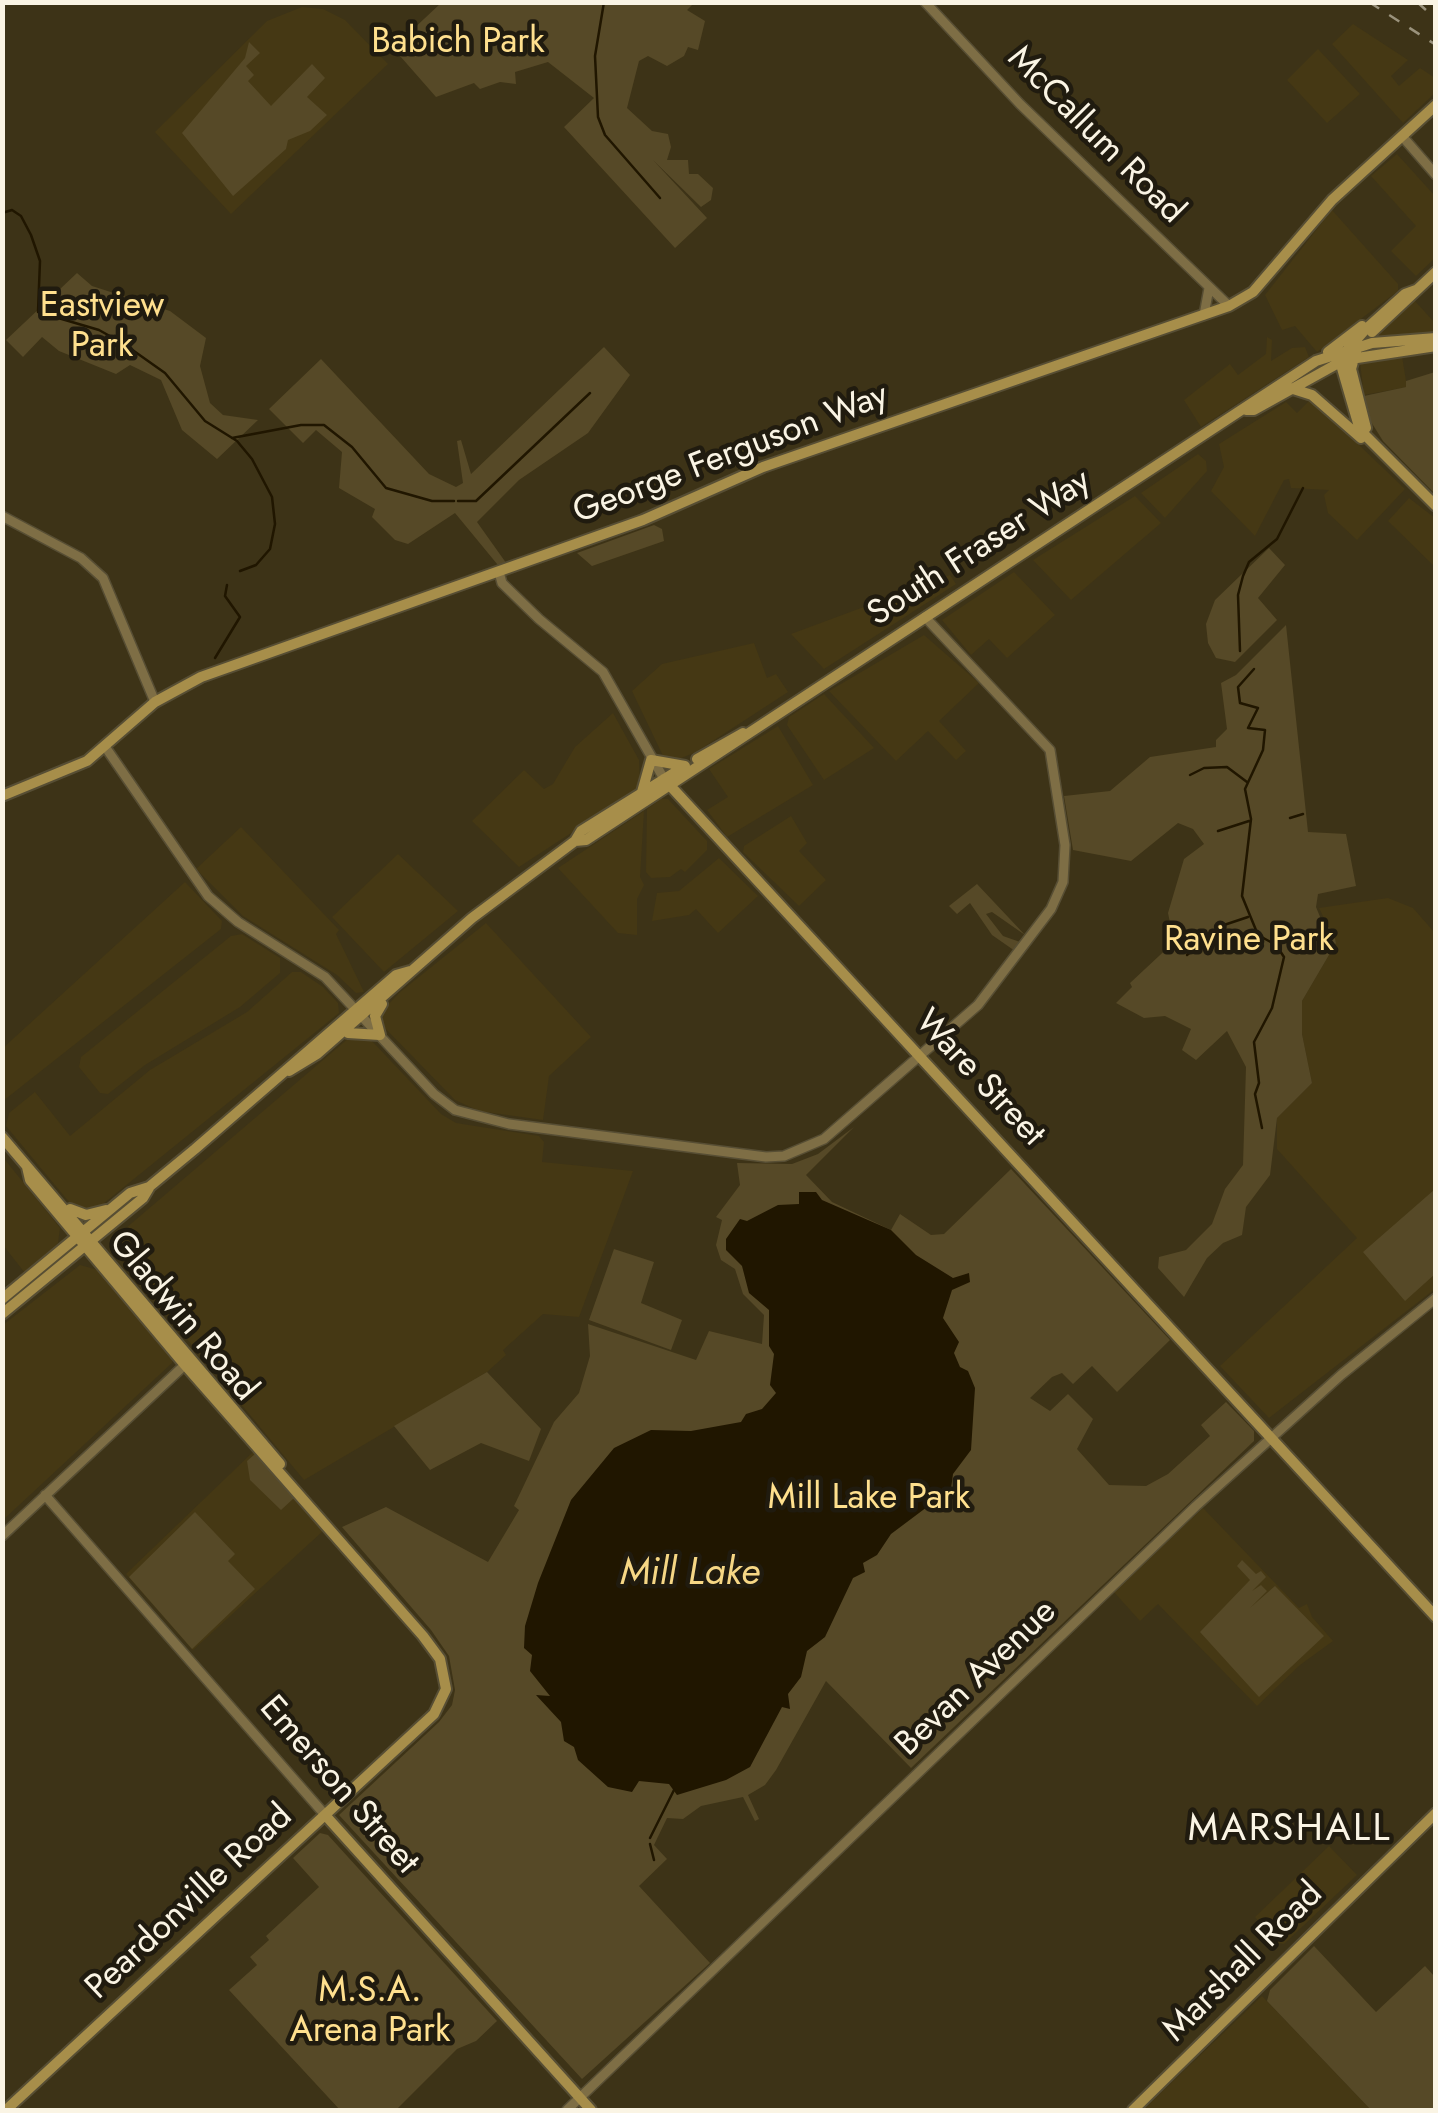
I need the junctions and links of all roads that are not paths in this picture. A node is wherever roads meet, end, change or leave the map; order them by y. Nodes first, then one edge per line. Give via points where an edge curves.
1 (926, 2) edge
2 (1436, 105) edge
3 (1402, 136) junction
4 (1436, 176) edge
5 (1436, 272) edge
6 (1210, 288) junction
7 (1229, 306) junction
8 (1204, 315) junction
9 (1379, 321) junction
10 (1436, 338) edge
11 (1384, 341) junction
12 (1436, 346) edge
13 (1350, 353) junction
14 (1316, 361) junction
15 (1290, 388) junction
16 (1246, 410) junction
17 (1371, 443) junction
18 (1436, 506) edge
19 (2, 516) edge
20 (499, 572) junction
21 (925, 616) junction
22 (155, 702) junction
23 (106, 748) junction
24 (651, 760) junction
25 (686, 770) junction
26 (666, 782) junction
27 (642, 793) junction
28 (2, 796) edge
29 (686, 804) junction
30 (576, 841) junction
31 (411, 970) junction
32 (390, 994) junction
33 (359, 1013) junction
34 (342, 1034) junction
35 (380, 1036) junction
36 (922, 1058) junction
37 (289, 1071) junction
38 (2, 1137) edge
39 (61, 1209) junction
40 (116, 1213) junction
41 (85, 1238) junction
42 (48, 1261) junction
43 (107, 1264) junction
44 (52, 1273) junction
45 (1436, 1298) edge
46 (2, 1299) edge
47 (2, 1314) edge
48 (189, 1361) junction
49 (1271, 1436) junction
50 (46, 1496) junction
51 (2, 1536) edge
52 (1436, 1617) edge
53 (422, 1636) joint
54 (1436, 1813) edge
55 (326, 1816) junction
56 (580, 2098) junction
57 (6, 2110) edge
58 (567, 2110) edge
59 (591, 2110) edge
60 (1133, 2110) edge

1 - 6 street, McCallum Road via 1020,104
2 - 3 main road, George Ferguson Way
3 - 4 street
3 - 7 main road, George Ferguson Way via 1332,200 1252,292
5 - 9 main road
6 - 7 street, McCallum Road
6 - 8 street
7 - 8 main road, George Ferguson Way
8 - 20 main road, George Ferguson Way via 770,464
9 - 11 main road via 1376,336
9 - 13 main road
9 - 14 main road
10 - 11 main road, South Fraser Way
11 - 13 main road, South Fraser Way
12 - 13 main road, South Fraser Way
13 - 14 main road, South Fraser Way
13 - 15 main road, South Fraser Way
13 - 17 main road via 1351,408
14 - 16 main road, South Fraser Way
15 - 16 main road, South Fraser Way
15 - 17 main road via 1312,394
16 - 21 main road, South Fraser Way
17 - 18 main road
19 - 22 street via 81,558 104,578
20 - 22 main road, George Ferguson Way via 201,677
20 - 24 street, Ware Street via 531,612 603,672
21 - 25 main road, South Fraser Way
21 - 36 street via 1050,750 1066,858 1058,898 1016,960
22 - 23 main road, George Ferguson Way
23 - 28 main road, George Ferguson Way via 66,772
23 - 33 street via 208,896 325,977
24 - 25 main road
24 - 26 street, Ware Street
24 - 27 main road
25 - 26 main road, South Fraser Way
25 - 29 main road
26 - 27 main road, South Fraser Way
26 - 29 main road, Ware Street
26 - 30 main road, South Fraser Way
27 - 30 main road, South Fraser Way
29 - 36 main road, Ware Street
30 - 31 main road, South Fraser Way
31 - 32 main road, South Fraser Way
31 - 33 main road, South Fraser Way via 396,975
32 - 33 main road, South Fraser Way
32 - 35 main road via 376,1016
33 - 34 main road, South Fraser Way
33 - 35 street
33 - 37 main road, South Fraser Way
34 - 35 main road
34 - 37 main road, South Fraser Way
35 - 36 street via 434,1094 467,1116 766,1158 812,1147
36 - 49 main road, Ware Street
37 - 40 main road, South Fraser Way via 144,1198
38 - 39 main road, Gladwin Road via 30,1180
39 - 40 main road
39 - 41 main road, Gladwin Road
39 - 42 main road via 65,1236
40 - 41 main road, South Fraser Way
40 - 43 main road via 106,1240
41 - 42 main road, South Fraser Way
41 - 43 main road, Gladwin Road
41 - 44 main road, South Fraser Way
42 - 46 main road, South Fraser Way
43 - 44 main road via 85,1259
43 - 48 main road, Gladwin Road
44 - 47 main road, South Fraser Way
45 - 49 street, Bevan Avenue
48 - 50 street
48 - 53 main road, Gladwin Road
49 - 52 main road, Ware Street
49 - 56 street, Bevan Avenue
50 - 51 street
50 - 55 street, Emerson Street
53 - 55 main road, Peardonville Road via 446,1674 443,1701
54 - 60 main road, Marshall Road
55 - 56 main road, Emerson Street
55 - 57 main road, Peardonville Road
56 - 58 street, Bevan Avenue
56 - 59 main road, Emerson Street

